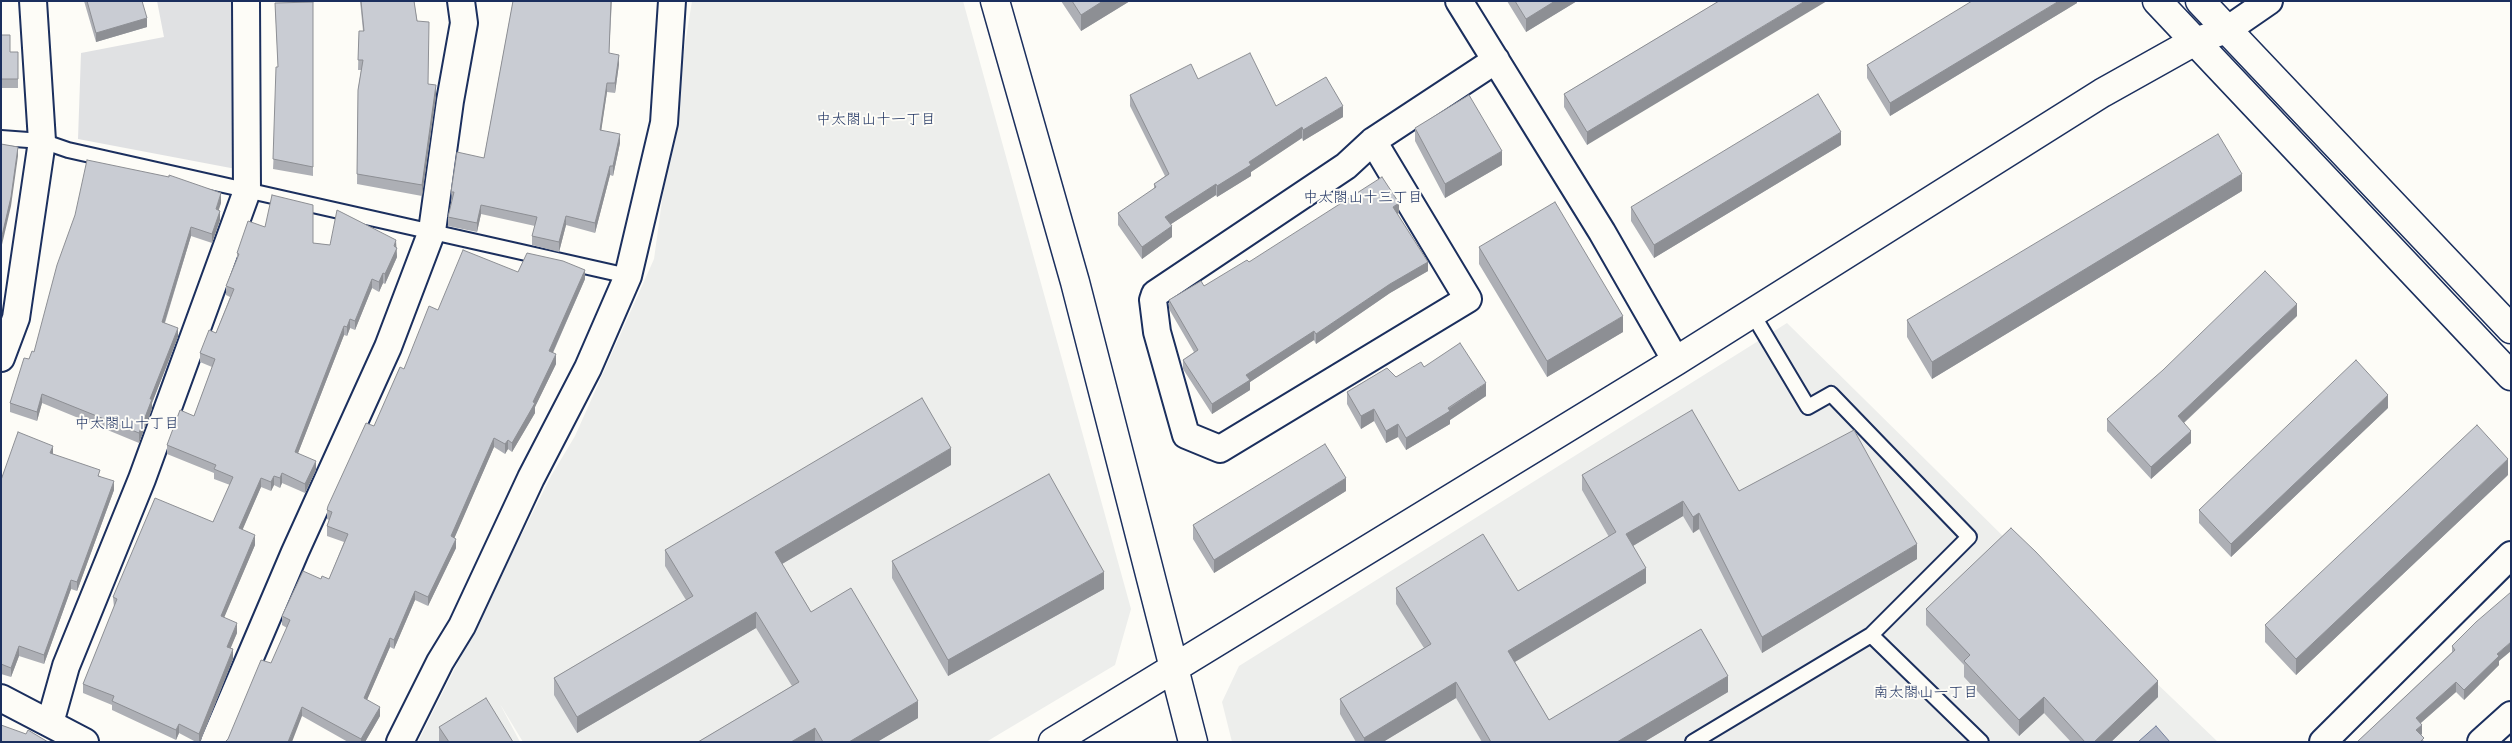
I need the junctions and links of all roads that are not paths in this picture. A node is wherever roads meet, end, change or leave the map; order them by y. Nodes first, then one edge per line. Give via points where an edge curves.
1 (33, 1) edge
2 (246, 1) edge
3 (461, 1) edge
4 (672, 1) edge
5 (995, 1) edge
6 (1459, 1) edge
7 (2157, 1) edge
8 (2200, 1) edge
9 (2269, 1) edge
10 (2227, 30) junction
11 (2195, 41) junction
12 (1496, 60) junction
13 (1, 138) edge
14 (42, 141) junction
15 (1373, 141) junction
16 (247, 191) junction
17 (432, 231) junction
18 (628, 276) junction
19 (1752, 313) junction
20 (2511, 329) edge
21 (1, 358) edge
22 (1676, 361) junction
23 (2511, 376) edge
24 (2511, 555) edge
25 (1871, 635) junction
26 (1174, 668) junction
27 (1, 698) edge
28 (2511, 715) edge
29 (50, 723) junction
30 (85, 742) edge
31 (214, 742) edge
32 (400, 742) edge
33 (1053, 742) edge
34 (1193, 742) edge
35 (1692, 742) edge
36 (1981, 742) edge
37 (2322, 742) edge
38 (2482, 742) edge

1 - 14 street
2 - 16 street
3 - 17 street via 464,23
4 - 18 street via 664,123
5 - 26 street via 1075,282
6 - 12 street
7 - 11 street
8 - 10 street
9 - 10 street
10 - 11 street
10 - 20 street
11 - 19 street via 2102,93
11 - 23 street
12 - 15 street
12 - 22 street via 1602,232
13 - 14 lane
14 - 16 lane via 68,150
14 - 21 street via 16,318
15 - 15 street via 1346,166 1155,294 1157,332 1186,436 1220,449 1468,299
16 - 17 lane
16 - 29 street via 142,479 66,666
17 - 18 lane
17 - 31 street via 388,347
18 - 32 street via 588,368 531,478 462,626
19 - 22 street
19 - 25 lane via 1808,407 1831,394 1969,537
22 - 26 street
24 - 37 street
25 - 35 lane
25 - 36 lane
26 - 33 street
26 - 34 street
27 - 29 street
28 - 38 street
29 - 30 street

